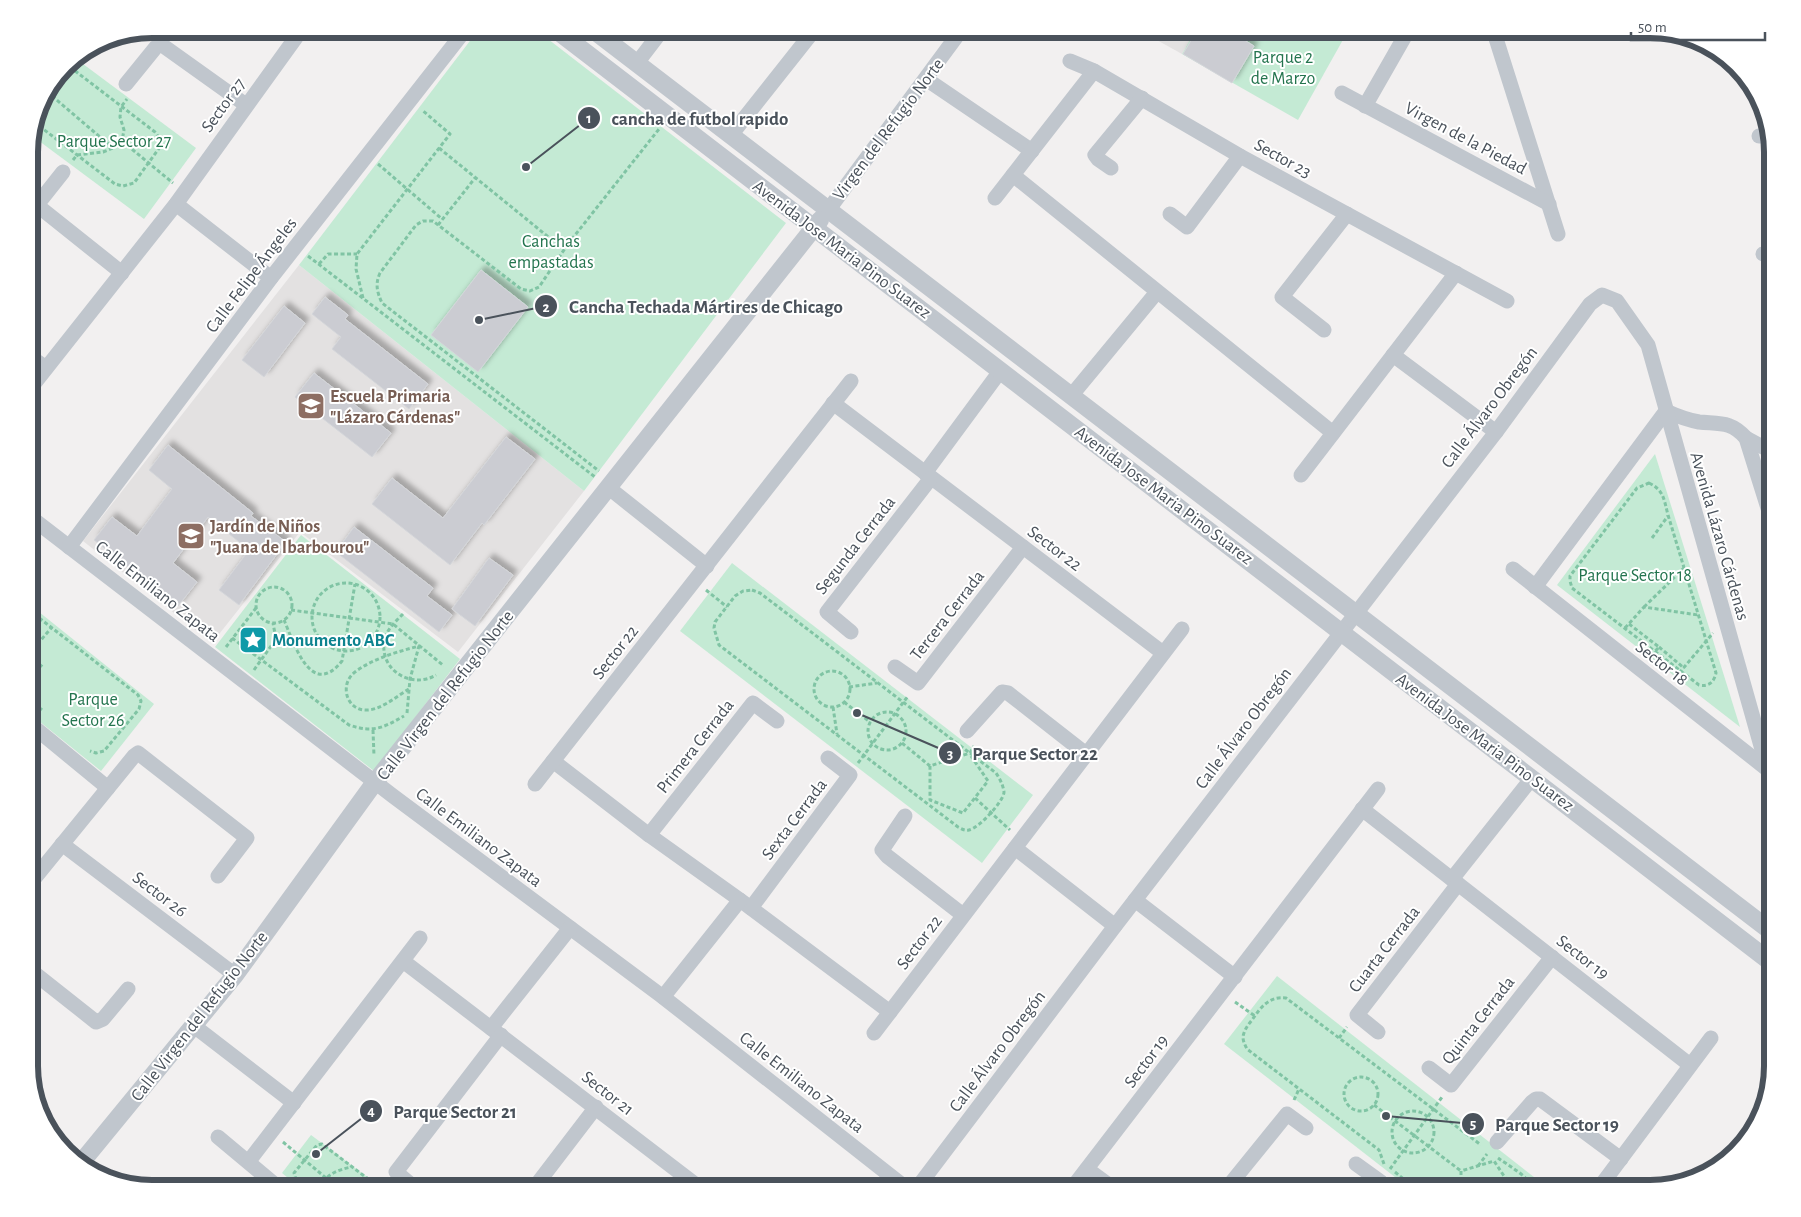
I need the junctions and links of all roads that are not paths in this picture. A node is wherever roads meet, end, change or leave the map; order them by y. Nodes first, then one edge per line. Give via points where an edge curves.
1 (295, 38) edge
2 (459, 38) edge
3 (567, 38) edge
4 (604, 38) edge
5 (656, 38) edge
6 (807, 38) edge
7 (956, 38) edge
8 (1404, 38) edge
9 (1495, 38) edge
10 (1070, 61) dead end
11 (637, 63) junction
12 (1094, 71) junction
13 (926, 79) junction
14 (126, 84) road end
15 (1342, 93) dead end
16 (1142, 98) junction
17 (246, 105) junction
18 (1365, 106) junction
19 (731, 135) junction
20 (1032, 151) junction
21 (1240, 156) junction
22 (1111, 168) dead end
23 (63, 172) road end
24 (1013, 175) junction
25 (180, 198) junction
26 (995, 198) dead end
27 (1549, 204) junction
28 (828, 209) junction
29 (1170, 214) dead end
30 (1347, 214) junction
31 (814, 228) junction
32 (1558, 234) dead end
33 (122, 273) junction
34 (1456, 273) junction
35 (271, 278) junction
36 (1157, 292) junction
37 (1602, 295) joint
38 (1507, 301) dead end
39 (1324, 330) dead end
40 (1393, 355) junction
41 (38, 362) edge
42 (46, 368) junction
43 (1001, 370) junction
44 (38, 378) edge
45 (851, 381) dead end
46 (1071, 396) junction
47 (834, 404) junction
48 (1666, 411) junction
49 (1496, 432) junction
50 (1334, 433) junction
51 (1746, 438) junction
52 (1764, 448) edge
53 (928, 475) junction
54 (1301, 475) dead end
55 (611, 485) junction
56 (1764, 495) edge
57 (38, 523) edge
58 (69, 547) junction
59 (1023, 547) junction
60 (707, 566) junction
61 (1513, 569) dead end
62 (1535, 587) junction
63 (1355, 612) junction
64 (1182, 629) dead end
65 (1341, 631) junction
66 (850, 632) dead end
67 (1163, 654) junction
68 (895, 666) dead end
69 (777, 721) dead end
70 (38, 730) edge
71 (967, 731) dead end
72 (1086, 754) junction
73 (828, 758) dead end
74 (1764, 758) edge
75 (553, 761) junction
76 (1764, 767) edge
77 (1532, 778) junction
78 (376, 782) junction
79 (535, 784) dead end
80 (108, 788) junction
81 (1378, 789) dead end
82 (1362, 809) junction
83 (904, 816) dead end
84 (649, 835) junction
85 (62, 844) junction
86 (1018, 844) junction
87 (38, 874) edge
88 (218, 876) dead end
89 (1455, 882) junction
90 (1716, 888) junction
91 (1135, 900) junction
92 (745, 904) junction
93 (1700, 907) junction
94 (963, 915) junction
95 (1114, 926) junction
96 (1764, 926) edge
97 (570, 928) junction
98 (420, 938) dead end
99 (1764, 956) edge
100 (1552, 957) junction
101 (403, 961) junction
102 (234, 975) junction
103 (38, 976) edge
104 (1234, 976) junction
105 (128, 989) dead end
106 (663, 997) junction
107 (890, 1012) junction
108 (194, 1026) junction
109 (496, 1031) junction
110 (1378, 1032) dead end
111 (874, 1033) dead end
112 (1711, 1038) dead end
113 (1690, 1065) junction
114 (1429, 1068) dead end
115 (294, 1103) junction
116 (596, 1107) junction
117 (1306, 1128) dead end
118 (218, 1137) dead end
119 (1497, 1149) road end
120 (85, 1158) edge
121 (1621, 1159) junction
122 (249, 1161) junction
123 (1356, 1164) dead end
124 (1087, 1169) junction
125 (270, 1180) edge
126 (406, 1180) edge
127 (540, 1180) edge
128 (690, 1180) edge
129 (896, 1180) edge
130 (923, 1180) edge
131 (1078, 1180) edge
132 (1102, 1180) edge
133 (1233, 1180) edge
134 (1373, 1180) edge
135 (1605, 1180) edge

1 - 17 street, Sector 27
2 - 35 street, Calle Felipe Ángeles
3 - 31 street, Avenida Jose Maria Pino Suarez
4 - 11 street, Avenida Jose Maria Pino Suarez
5 - 11 street
6 - 19 street
7 - 13 street, Virgen del Refugio Norte
8 - 18 street
9 - 27 street
10 - 12 street, Sector 23
11 - 19 street, Avenida Jose Maria Pino Suarez
12 - 16 street, Sector 23
12 - 20 street
13 - 20 street
13 - 28 street, Virgen del Refugio Norte
14 - 17 street via 156,47 162,45
15 - 18 street, Virgen de la Piedad
16 - 21 street, Sector 23
16 - 22 street via 1096,155
17 - 25 street, Sector 27
18 - 27 street, Virgen de la Piedad
19 - 28 street, Avenida Jose Maria Pino Suarez
20 - 24 street
21 - 29 street via 1187,227
21 - 30 street, Sector 23
23 - 33 street via 38,206
24 - 26 street
24 - 36 street
25 - 33 street, Sector 27
25 - 35 street
27 - 32 street
28 - 31 street, Virgen del Refugio Norte
28 - 46 street, Avenida Jose Maria Pino Suarez
30 - 34 street, Sector 23
30 - 39 street via 1282,298
31 - 43 street, Avenida Jose Maria Pino Suarez
31 - 55 street, Calle Virgen del Refugio Norte
33 - 42 street, Sector 27
34 - 38 street, Sector 23
34 - 40 street
35 - 58 street, Calle Felipe Ángeles
36 - 46 street
36 - 50 street
37 - 48 street, Avenida Lázaro Cárdenas via 1617,301 1648,345
37 - 49 street, Calle Álvaro Obregón via 1590,304
40 - 49 street
40 - 50 street
41 - 42 street
42 - 44 street, Sector 27
43 - 53 street
43 - 65 street, Avenida Jose Maria Pino Suarez
45 - 47 street, Sector 22
46 - 63 street, Avenida Jose Maria Pino Suarez
47 - 53 street, Sector 22
47 - 60 street, Sector 22
48 - 51 street via 1681,418 1738,428
48 - 62 street
48 - 74 street, Avenida Lázaro Cárdenas
49 - 63 street, Calle Álvaro Obregón
50 - 54 street
51 - 52 street
51 - 56 street
53 - 59 street, Sector 22
53 - 66 street, Segunda Cerrada via 827,612
55 - 60 street
55 - 78 street, Calle Virgen del Refugio Norte
57 - 58 street, Calle Emiliano Zapata
58 - 78 street, Calle Emiliano Zapata
59 - 67 street, Sector 22
59 - 68 street, Tercera Cerrada via 918,683
60 - 75 street, Sector 22
61 - 62 street, Sector 18
62 - 76 street, Sector 18
63 - 65 street, Calle Álvaro Obregón
63 - 90 street, Avenida Jose Maria Pino Suarez
64 - 67 street, Sector 22
65 - 77 street, Avenida Jose Maria Pino Suarez
65 - 91 street, Calle Álvaro Obregón
67 - 72 street, Sector 22
69 - 84 street, Primera Cerrada via 753,703
70 - 80 street
71 - 72 street via 1002,692 1008,693
72 - 86 street, Sector 22
73 - 92 street, Sexta Cerrada via 850,775
75 - 79 street, Sector 22
75 - 84 street
77 - 89 street
77 - 93 street, Avenida Jose Maria Pino Suarez
78 - 97 street, Calle Emiliano Zapata
78 - 102 street, Calle Virgen del Refugio Norte
80 - 85 street
80 - 88 street via 138,753 247,838
81 - 82 street, Sector 19
82 - 89 street, Sector 19
82 - 104 street, Sector 19
83 - 94 street via 882,850
84 - 92 street
85 - 87 street
85 - 102 street, Sector 26
86 - 94 street, Sector 22
86 - 95 street
89 - 100 street, Sector 19
89 - 110 street, Cuarta Cerrada via 1357,1015
90 - 93 street
90 - 96 street, Avenida Jose Maria Pino Suarez
91 - 95 street, Calle Álvaro Obregón
91 - 104 street
92 - 106 street
92 - 107 street
93 - 99 street, Avenida Jose Maria Pino Suarez
94 - 107 street, Sector 22
95 - 130 street, Calle Álvaro Obregón
97 - 106 street, Calle Emiliano Zapata
97 - 109 street
98 - 101 street
100 - 113 street, Sector 19
100 - 114 street, Quinta Cerrada via 1451,1085
101 - 109 street, Sector 21
101 - 115 street
102 - 108 street, Calle Virgen del Refugio Norte
103 - 105 street via 96,1022 103,1019
104 - 124 street, Sector 19
106 - 129 street, Calle Emiliano Zapata
107 - 111 street, Sector 22
108 - 115 street
108 - 120 street, Calle Virgen del Refugio Norte
109 - 116 street, Sector 21
109 - 126 street via 396,1172
112 - 113 street
113 - 121 street
115 - 122 street
116 - 127 street
116 - 128 street, Sector 21
117 - 133 street via 1287,1114
118 - 122 street
119 - 121 street via 1536,1099
121 - 135 street
122 - 125 street
123 - 134 street
124 - 131 street, Sector 19
124 - 132 street

